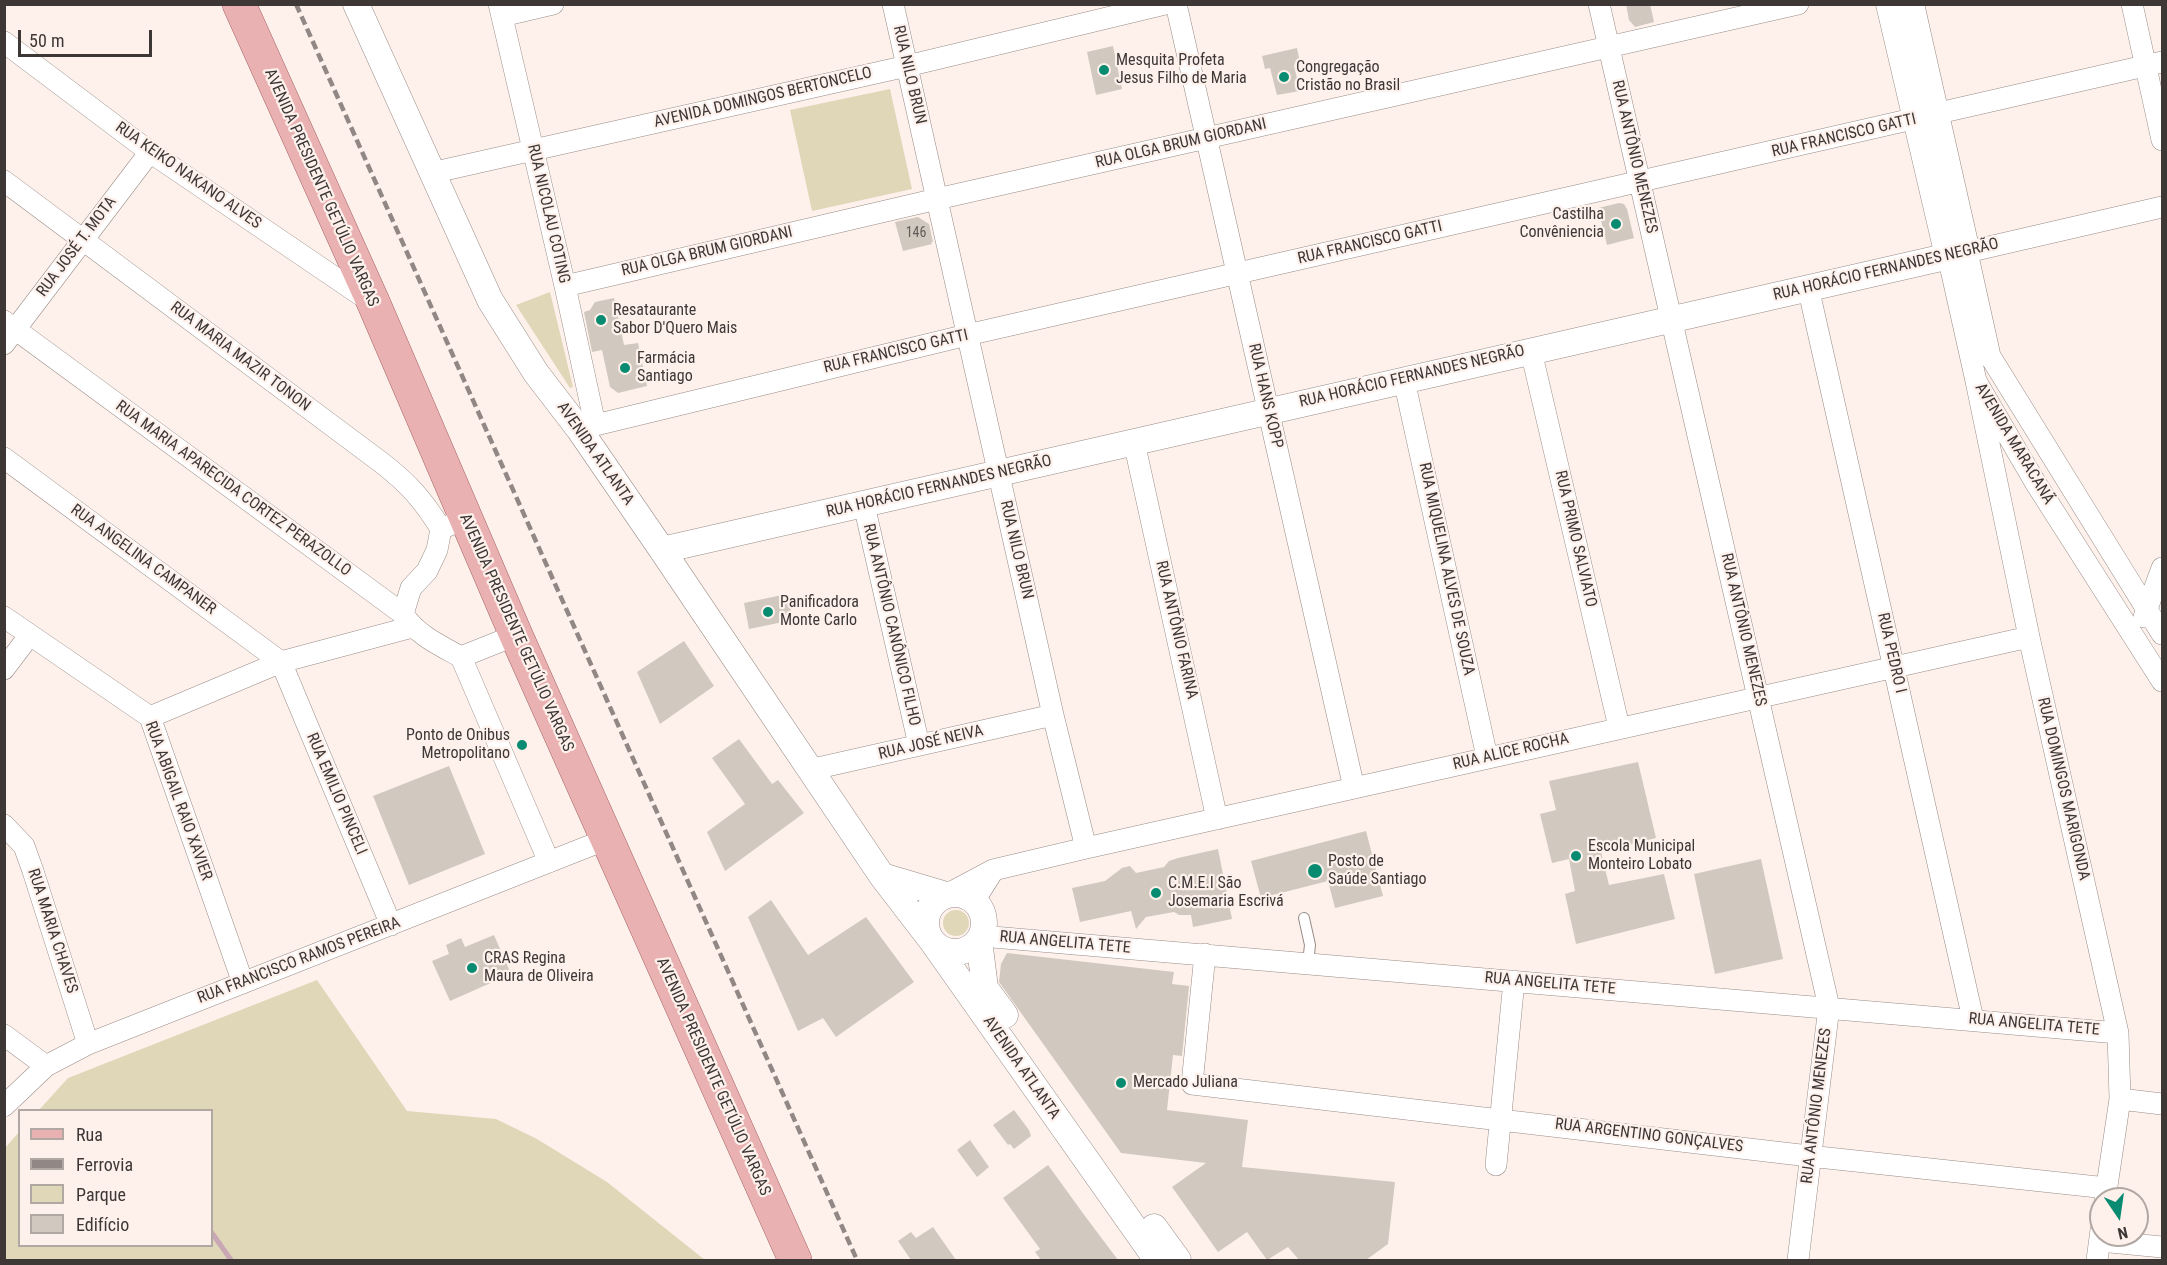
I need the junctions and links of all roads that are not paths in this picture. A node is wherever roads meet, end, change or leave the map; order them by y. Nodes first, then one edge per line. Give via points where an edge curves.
1 (239, 4) edge
2 (356, 4) edge
3 (553, 4) edge
4 (893, 4) edge
5 (1165, 4) edge
6 (1176, 4) edge
7 (1599, 4) edge
8 (1798, 4) edge
9 (1889, 4) edge
10 (1911, 4) edge
11 (2132, 4) edge
12 (500, 10) edge
13 (4, 42) edge
14 (1609, 47) junction
15 (2154, 64) edge
16 (907, 66) junction
17 (1925, 117) junction
18 (1206, 138) junction
19 (2163, 140) edge
20 (533, 150) junction
21 (150, 152) junction
22 (431, 173) junction
23 (4, 181) edge
24 (1639, 182) junction
25 (937, 199) junction
26 (2163, 207) edge
27 (82, 239) junction
28 (1957, 254) junction
29 (1237, 273) junction
30 (565, 286) junction
31 (1808, 287) junction
32 (374, 304) junction
33 (1671, 318) junction
34 (8, 331) edge
35 (967, 335) junction
36 (1531, 351) junction
37 (2000, 373) junction
38 (1404, 380) junction
39 (1976, 381) junction
40 (1269, 410) junction
41 (587, 426) junction
42 (1134, 442) junction
43 (4, 458) edge
44 (999, 474) junction
45 (864, 505) junction
46 (454, 524) junction
47 (662, 549) junction
48 (2163, 568) edge
49 (2147, 609) junction
50 (4, 617) edge
51 (408, 621) junction
52 (2163, 634) edge
53 (516, 635) junction
54 (29, 636) junction
55 (2134, 636) junction
56 (2029, 637) junction
57 (461, 657) junction
58 (281, 662) junction
59 (1894, 666) junction
60 (4, 669) edge
61 (2163, 681) edge
62 (1758, 696) junction
63 (1053, 715) junction
64 (150, 717) junction
65 (1619, 727) junction
66 (919, 745) junction
67 (1487, 757) junction
68 (809, 770) junction
69 (1354, 788) junction
70 (1217, 819) junction
71 (4, 825) edge
72 (607, 838) junction
73 (1086, 848) junction
74 (549, 862) junction
75 (993, 870) junction
76 (882, 876) junction
77 (946, 895) junction
78 (974, 901) junction
79 (1304, 918) dead end
80 (391, 925) junction
81 (980, 938) junction
82 (932, 941) junction
83 (1205, 954) junction
84 (1308, 963) junction
85 (1514, 981) junction
86 (243, 983) junction
87 (1829, 1007) junction
88 (1973, 1019) junction
89 (2118, 1033) junction
90 (4, 1035) edge
91 (88, 1044) junction
92 (46, 1066) junction
93 (2120, 1099) junction
94 (2163, 1104) edge
95 (4, 1106) edge
96 (1500, 1118) junction
97 (1809, 1156) junction
98 (1496, 1165) dead end
99 (2107, 1187) edge
100 (2089, 1191) edge
101 (1135, 1215) junction
102 (795, 1260) edge
103 (1157, 1260) edge
104 (1178, 1260) edge
105 (1798, 1260) edge

1 - 32 main road, AVENIDA PRESIDENTE GETÚLIO VARGAS
2 - 22 street, AVENIDA ATLANTA
3 - 12 street
4 - 16 street, RUA NILO BRUN
5 - 16 street, AVENIDA DOMINGOS BERTONCELO
6 - 18 street, RUA HANS KOPP
7 - 14 street, RUA ANTÔNIO MENEZES
8 - 14 street, RUA OLGA BRUM GIORDANI
9 - 17 street, AVENIDA MARACANÃ
10 - 17 street, AVENIDA MARACANÃ
11 - 15 street
12 - 20 street, RUA NICOLAU COTING
13 - 21 street, RUA KEIKO NAKANO ALVES
14 - 18 street, RUA OLGA BRUM GIORDANI
14 - 24 street, RUA ANTÔNIO MENEZES
15 - 17 street, RUA FRANCISCO GATTI
15 - 19 street
16 - 20 street, AVENIDA DOMINGOS BERTONCELO
16 - 25 street, RUA NILO BRUN
17 - 24 street, RUA FRANCISCO GATTI
17 - 28 street, AVENIDA MARACANÃ
18 - 25 street, RUA OLGA BRUM GIORDANI
18 - 29 street, RUA HANS KOPP
20 - 22 street, AVENIDA DOMINGOS BERTONCELO
20 - 30 street, RUA NICOLAU COTING
21 - 27 street, RUA JOSÉ T. MOTA
21 - 32 street, RUA KEIKO NAKANO ALVES
22 - 41 street, AVENIDA ATLANTA via 490,300 536,373
23 - 27 street, RUA MARIA MAZIR TONON
24 - 29 street, RUA FRANCISCO GATTI
24 - 33 street, RUA ANTÔNIO MENEZES
25 - 30 street, RUA OLGA BRUM GIORDANI
25 - 35 street, RUA NILO BRUN
26 - 28 street, RUA HORÁCIO FERNANDES NEGRÃO
27 - 34 street, RUA JOSÉ T. MOTA
27 - 46 street, RUA MARIA MAZIR TONON via 408,483 426,505
28 - 31 street, RUA HORÁCIO FERNANDES NEGRÃO
28 - 37 street, AVENIDA MARACANÃ via 1990,356
28 - 39 street, AVENIDA MARACANÃ
29 - 35 street, RUA FRANCISCO GATTI
29 - 40 street, RUA HANS KOPP
30 - 41 street, RUA NICOLAU COTING
31 - 33 street, RUA HORÁCIO FERNANDES NEGRÃO
31 - 59 street, RUA PEDRO I
32 - 46 main road, AVENIDA PRESIDENTE GETÚLIO VARGAS
33 - 36 street, RUA HORÁCIO FERNANDES NEGRÃO
33 - 62 street, RUA ANTÔNIO MENEZES
34 - 51 street, RUA MARIA APARECIDA CORTEZ PERAZOLLO
35 - 41 street, RUA FRANCISCO GATTI
35 - 44 street, RUA NILO BRUN
36 - 38 street, RUA HORÁCIO FERNANDES NEGRÃO
36 - 65 street, RUA PRIMO SALVIATO
37 - 39 street
37 - 49 street, AVENIDA MARACANÃ
38 - 40 street, RUA HORÁCIO FERNANDES NEGRÃO
38 - 67 street, RUA MIQUELINA ALVES DE SOUZA
39 - 55 street, AVENIDA MARACANÃ via 2035,482
39 - 56 street, RUA DOMINGOS MARIGONDA
40 - 42 street, RUA HORÁCIO FERNANDES NEGRÃO
40 - 69 street, RUA HANS KOPP
41 - 47 street, AVENIDA ATLANTA
42 - 44 street, RUA HORÁCIO FERNANDES NEGRÃO
42 - 70 street, RUA ANTÔNIO FARINA
43 - 58 street, RUA ANGELINA CAMPANER
44 - 45 street, RUA HORÁCIO FERNANDES NEGRÃO
44 - 63 street, RUA NILO BRUN
45 - 47 street, RUA HORÁCIO FERNANDES NEGRÃO
45 - 66 street, RUA ANTÔNIO CANÔNICO FILHO
46 - 51 street via 427,571 411,588
46 - 53 main road, AVENIDA PRESIDENTE GETÚLIO VARGAS
47 - 68 street, AVENIDA ATLANTA
48 - 49 street
49 - 52 street, AVENIDA MARACANÃ
49 - 55 street
50 - 54 street, RUA ABIGAIL RAIO XAVIER
51 - 57 street, RUA MARIA APARECIDA CORTEZ PERAZOLLO
51 - 58 street
53 - 57 street
53 - 72 main road, AVENIDA PRESIDENTE GETÚLIO VARGAS
54 - 60 street
54 - 64 street, RUA ABIGAIL RAIO XAVIER
55 - 61 street, AVENIDA MARACANÃ
56 - 59 street, RUA ALICE ROCHA
56 - 89 street, RUA DOMINGOS MARIGONDA
57 - 74 street
58 - 64 street
58 - 80 street, RUA EMILIO PINCELI
59 - 62 street, RUA ALICE ROCHA
59 - 88 street, RUA PEDRO I
62 - 65 street, RUA ALICE ROCHA
62 - 87 street, RUA ANTÔNIO MENEZES
63 - 66 street, RUA JOSÉ NEIVA
63 - 73 street, RUA NILO BRUN
64 - 86 street, RUA ABIGAIL RAIO XAVIER
65 - 67 street, RUA ALICE ROCHA
66 - 68 street, RUA JOSÉ NEIVA
67 - 69 street, RUA ALICE ROCHA
68 - 76 street, AVENIDA ATLANTA
69 - 70 street, RUA ALICE ROCHA
70 - 73 street, RUA ALICE ROCHA
71 - 91 street, RUA MARIA CHAVES via 24,846
72 - 74 street, RUA FRANCISCO RAMOS PEREIRA
72 - 102 main road, AVENIDA PRESIDENTE GETÚLIO VARGAS
73 - 75 street, RUA ALICE ROCHA
74 - 80 street, RUA FRANCISCO RAMOS PEREIRA
75 - 77 street, RUA ALICE ROCHA
75 - 78 street
76 - 77 street
76 - 82 street, AVENIDA ATLANTA
77 - 78 street via 956,894
77 - 82 street via 931,906 927,915 927,933
78 - 81 street via 984,917
79 - 84 lane via 1310,945
80 - 86 street, RUA FRANCISCO RAMOS PEREIRA
81 - 82 street via 956,952
81 - 83 street, RUA ANGELITA TETE
81 - 101 street, AVENIDA ATLANTA via 985,988
82 - 101 street, AVENIDA ATLANTA
83 - 84 street, RUA ANGELITA TETE
83 - 96 street, RUA ARGENTINO GONÇALVES via 1192,1084
84 - 85 street, RUA ANGELITA TETE
85 - 87 street, RUA ANGELITA TETE
85 - 96 street
86 - 91 street, RUA FRANCISCO RAMOS PEREIRA
87 - 88 street, RUA ANGELITA TETE
87 - 97 street, RUA ANTÔNIO MENEZES
88 - 89 street, RUA ANGELITA TETE
89 - 93 street, RUA DOMINGOS MARIGONDA
90 - 92 street
91 - 92 street, RUA FRANCISCO RAMOS PEREIRA
92 - 95 street, RUA FRANCISCO RAMOS PEREIRA
93 - 94 street
93 - 99 street, RUA DOMINGOS MARIGONDA
96 - 97 street, RUA ARGENTINO GONÇALVES
96 - 98 street
97 - 100 street, RUA ARGENTINO GONÇALVES
97 - 105 street, RUA ANTÔNIO MENEZES
101 - 103 street, AVENIDA ATLANTA
101 - 104 street, AVENIDA ATLANTA

